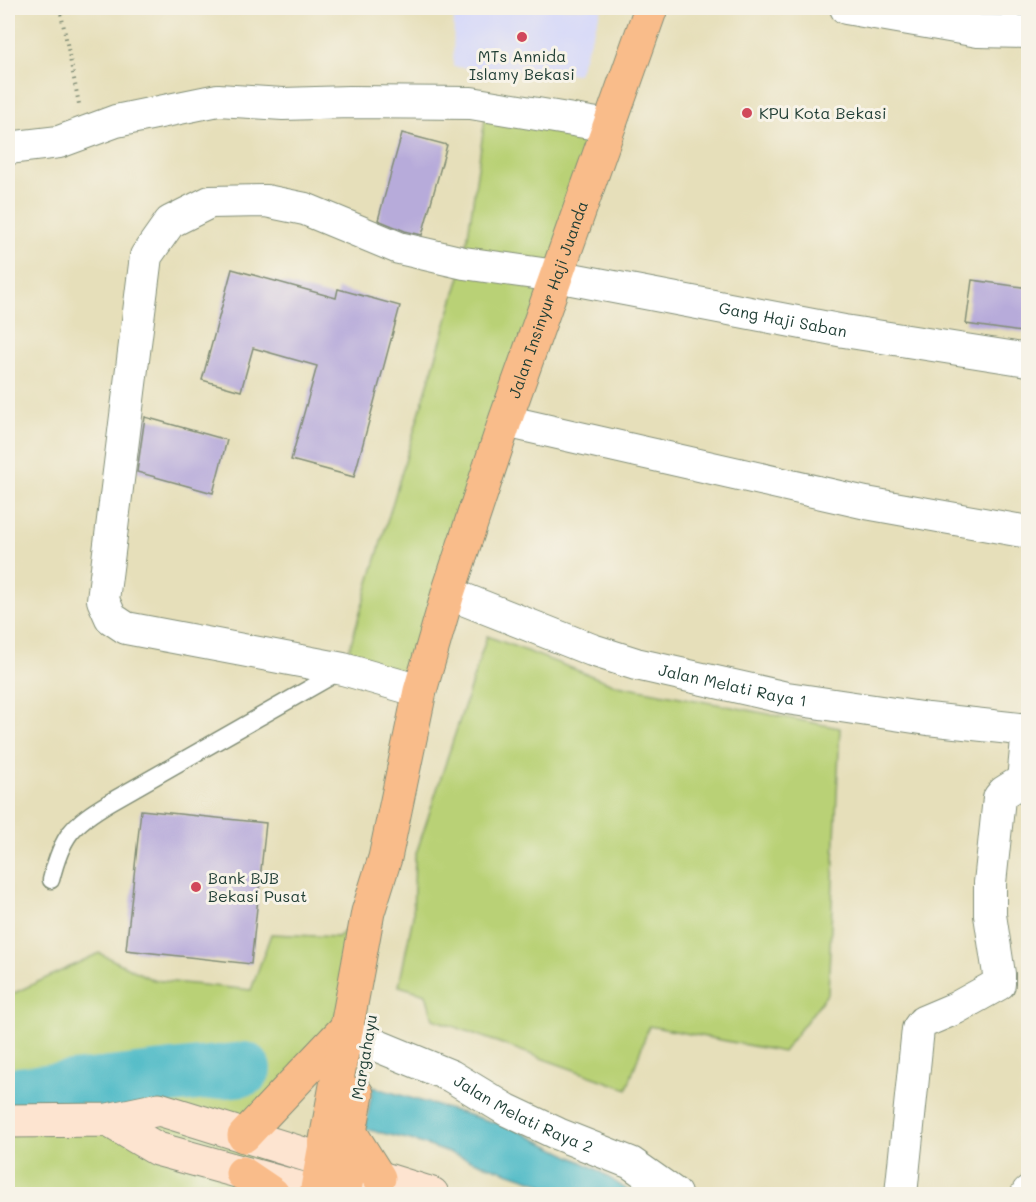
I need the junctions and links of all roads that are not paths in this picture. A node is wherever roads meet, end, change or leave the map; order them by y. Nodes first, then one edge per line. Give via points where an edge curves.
1 (651, 8) edge
2 (846, 8) edge
3 (1029, 32) edge
4 (609, 126) junction
5 (8, 148) edge
6 (556, 276) junction
7 (1019, 358) edge
8 (505, 421) junction
9 (1029, 532) edge
10 (447, 593) junction
11 (343, 669) junction
12 (420, 691) junction
13 (1028, 730) edge
14 (386, 858) junction
15 (51, 880) dead end
16 (357, 1034) junction
17 (108, 1120) junction
18 (8, 1121) edge
19 (244, 1136) junction
20 (242, 1173) junction
21 (336, 1183) edge
22 (273, 1194) edge
23 (432, 1194) edge
24 (675, 1194) edge
25 (902, 1194) edge

1 - 4 main road, Jalan Insinyur Haji Juanda
2 - 3 street via 978,32
4 - 5 street via 471,103 283,104 218,100 116,121 59,142
4 - 6 main road, Jalan Insinyur Haji Juanda
6 - 7 street, Gang Haji Saban via 844,331
6 - 8 main road, Jalan Insinyur Haji Juanda
6 - 11 street, Gang Haji Saban via 464,263 399,248 305,209 266,201 210,202 170,222 146,256 103,600 111,618 126,628
8 - 9 street via 866,503
8 - 10 main road, Jalan Insinyur Haji Juanda
10 - 12 main road, Jalan Insinyur Haji Juanda
10 - 13 street, Jalan Melati Raya 1 via 636,664 787,698
11 - 12 street, Gang Haji Saban
11 - 15 lane via 86,817 65,839
12 - 14 main road, Jalan Insinyur Haji Juanda
13 - 25 street via 1023,780 999,798 990,884 999,984 922,1022 918,1029
14 - 16 main road via 368,912
14 - 16 main road, Margahayu via 388,921
16 - 19 main road
16 - 21 main road
16 - 21 main road, Margahayu via 350,1132
16 - 24 street, Jalan Melati Raya 2 via 451,1076 507,1110 558,1134 632,1163
17 - 18 street
17 - 19 street via 159,1109
17 - 20 street via 157,1149
19 - 21 street
20 - 21 street
20 - 22 main road
21 - 23 street

